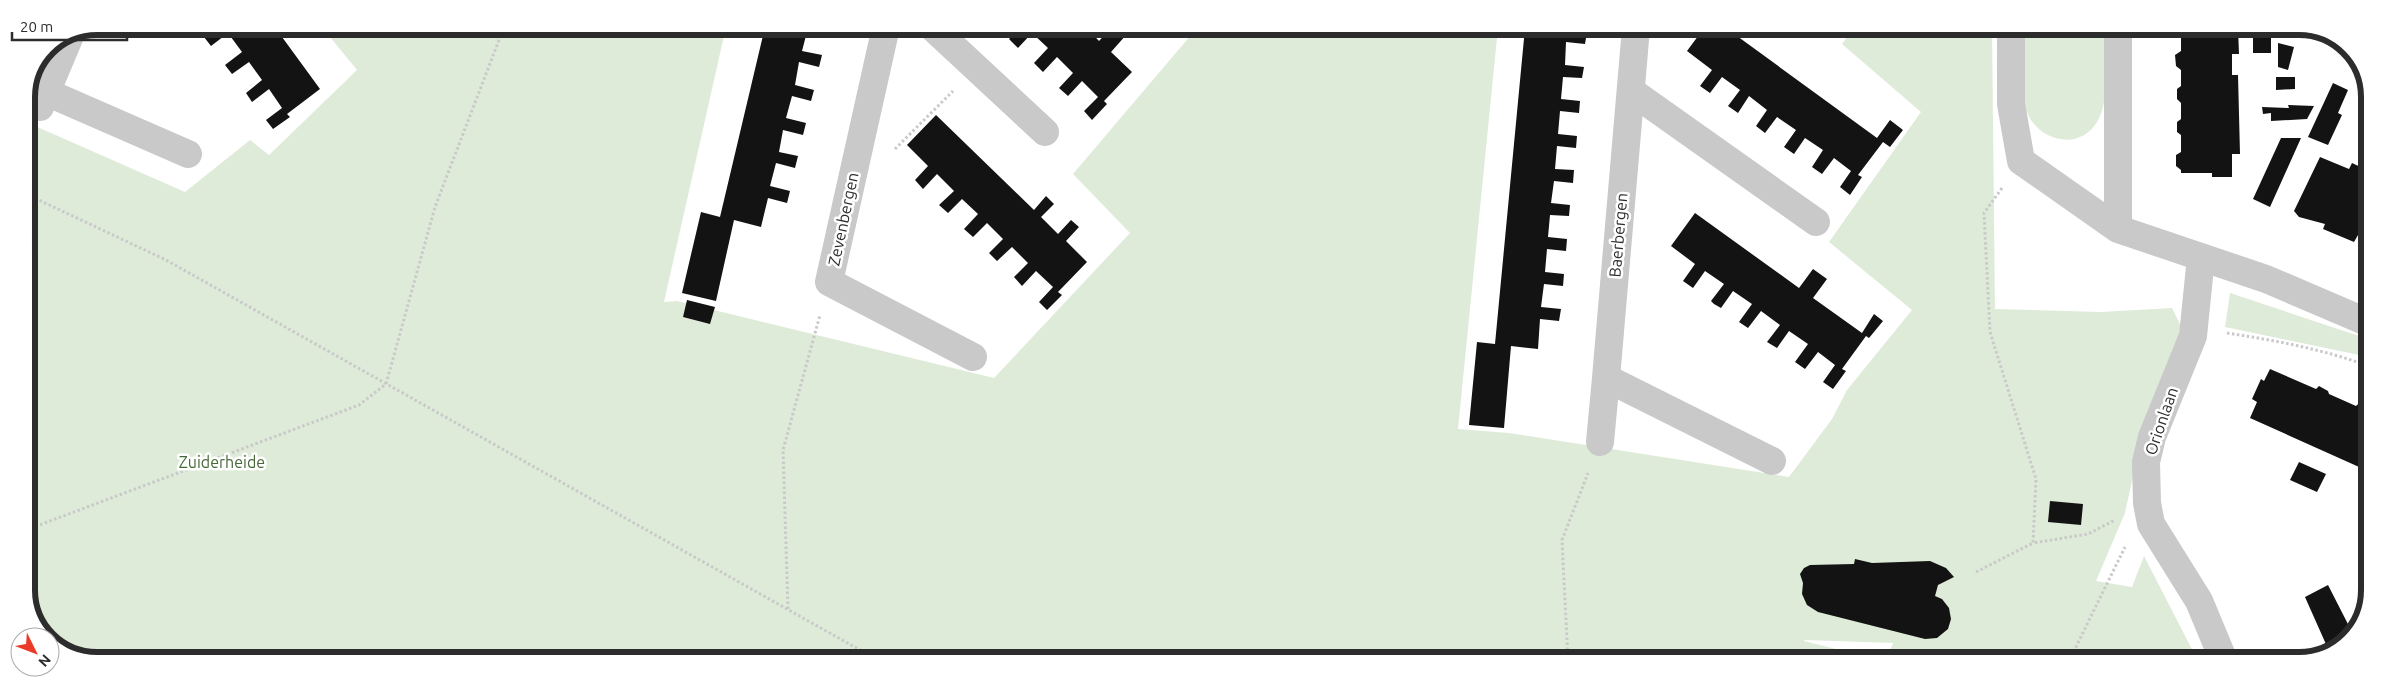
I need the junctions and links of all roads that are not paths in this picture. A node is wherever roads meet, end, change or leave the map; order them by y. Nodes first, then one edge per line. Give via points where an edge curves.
1 (884, 35) edge
2 (941, 35) edge
3 (1635, 35) edge
4 (2011, 35) edge
5 (2118, 35) edge
6 (67, 43) edge
7 (1631, 91) junction
8 (1045, 132) dead end
9 (188, 154) dead end
10 (1816, 222) dead end
11 (2118, 229) junction
12 (2201, 257) junction
13 (2361, 320) edge
14 (973, 357) dead end
15 (1606, 378) junction
16 (1600, 442) road end
17 (1772, 461) dead end
18 (2220, 652) edge

1 - 14 street, Zevenbergen via 830,282
2 - 8 street
3 - 7 street, Baerbergen
4 - 11 street via 2011,104 2020,161
5 - 11 street
6 - 9 street via 43,100
7 - 10 street
7 - 15 street, Baerbergen
11 - 12 street
12 - 13 street via 2266,279
12 - 18 street, Orionlaan via 2193,336 2152,437 2146,462 2146,504 2151,524 2199,601
15 - 16 street, Baerbergen
15 - 17 street

